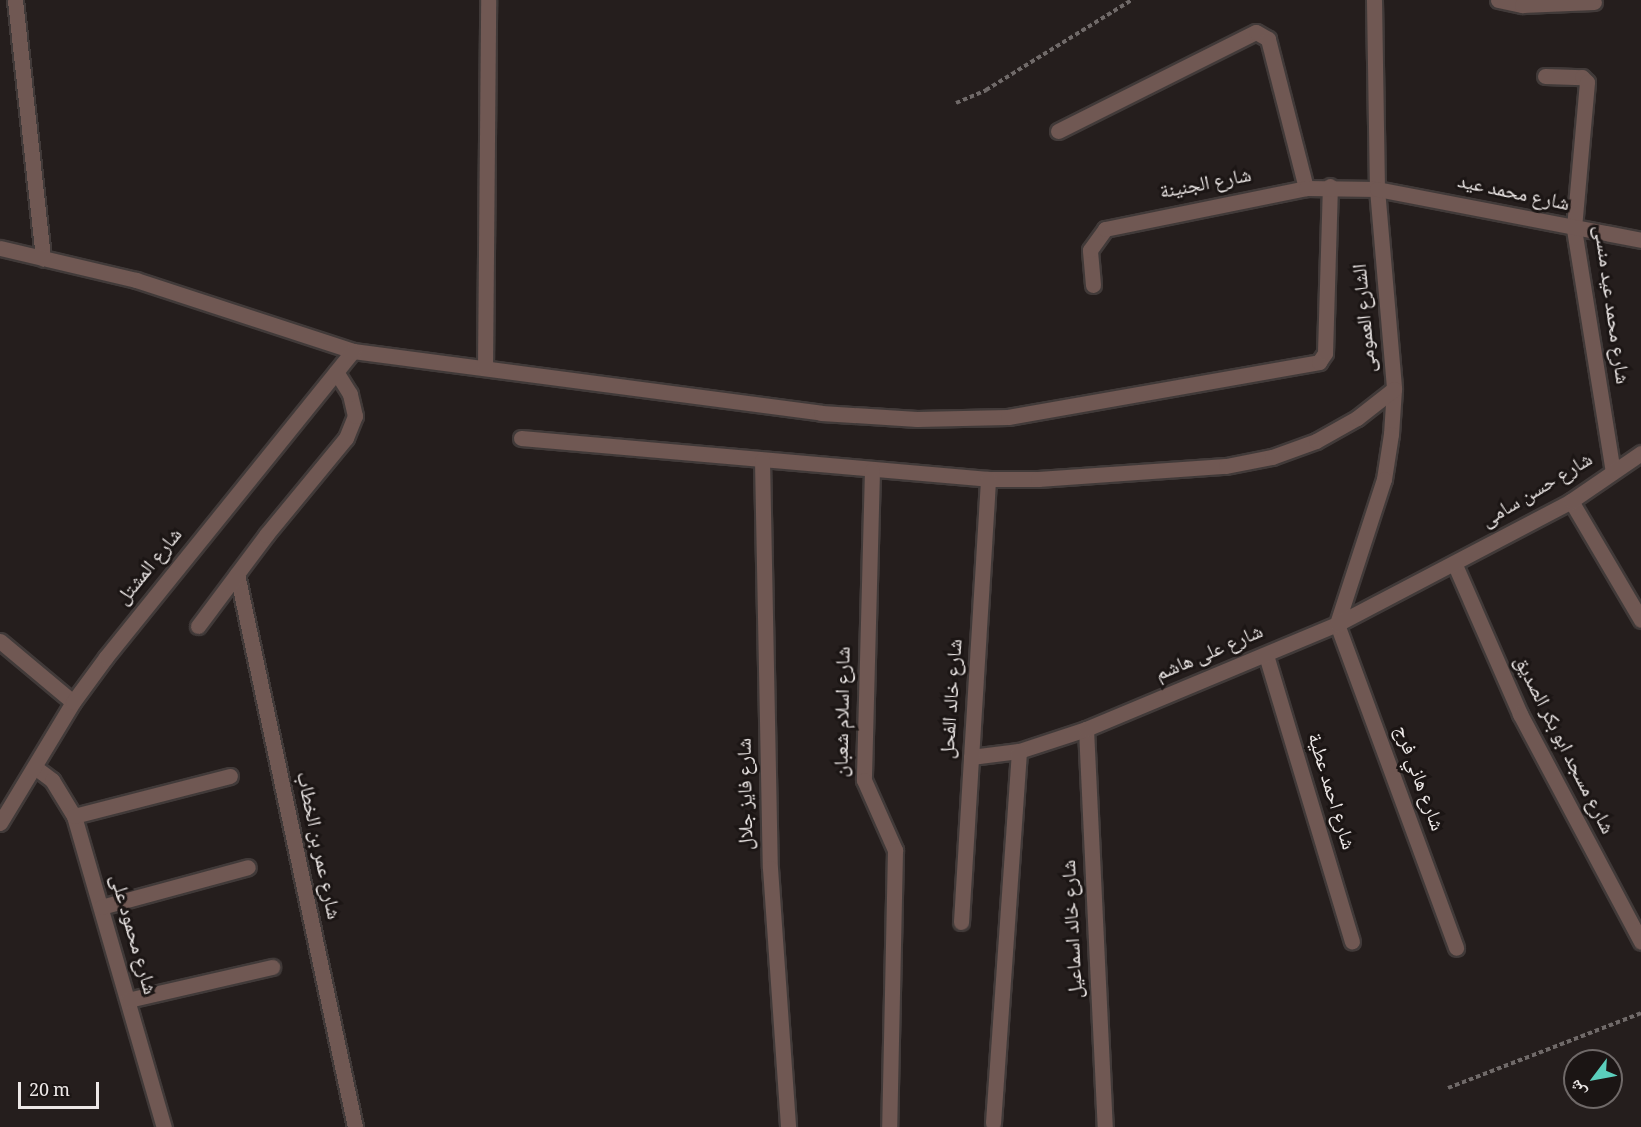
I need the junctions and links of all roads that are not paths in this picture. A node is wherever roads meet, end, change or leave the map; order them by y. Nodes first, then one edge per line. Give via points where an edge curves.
1 (15, 0) edge
2 (488, 0) edge
3 (1374, 0) edge
4 (1498, 0) edge
5 (1594, 2) dead end
6 (1545, 76) dead end
7 (1058, 131) dead end
8 (1330, 186) junction
9 (1306, 188) junction
10 (1377, 189) junction
11 (1574, 229) junction
12 (1641, 240) edge
13 (0, 248) edge
14 (43, 258) junction
15 (1092, 285) dead end
16 (353, 351) junction
17 (485, 368) junction
18 (336, 372) junction
19 (1394, 389) junction
20 (521, 438) dead end
21 (1641, 453) edge
22 (762, 460) junction
23 (872, 470) junction
24 (1613, 472) junction
25 (988, 479) junction
26 (1571, 501) junction
27 (1455, 565) junction
28 (237, 574) junction
29 (1641, 620) edge
30 (1337, 624) junction
31 (198, 626) dead end
32 (0, 641) edge
33 (1266, 655) junction
34 (73, 702) junction
35 (1086, 729) junction
36 (1019, 751) junction
37 (971, 757) junction
38 (36, 768) junction
39 (230, 776) dead end
40 (74, 816) junction
41 (0, 823) edge
42 (248, 867) dead end
43 (101, 907) junction
44 (961, 922) dead end
45 (1352, 941) dead end
46 (1641, 942) edge
47 (1456, 948) dead end
48 (272, 967) dead end
49 (128, 1000) junction
50 (993, 1123) dead end
51 (164, 1127) edge
52 (355, 1127) edge
53 (788, 1127) edge
54 (889, 1127) edge
55 (1105, 1127) edge

1 - 14 street
2 - 17 street
3 - 10 street, الشارع العمومى
4 - 5 street via 1522,5
6 - 11 street, شارع محمد عيد منسى via 1582,77 1587,82
7 - 9 street via 1256,32 1268,39
8 - 9 street, شارع الجنينة
8 - 10 street, شارع الجنينة
8 - 17 street via 1325,353 1310,365 1008,417 917,419 821,413
9 - 15 street, شارع الجنينة via 1105,230 1090,250
10 - 11 street, شارع محمد عيد
10 - 19 street, الشارع العمومى
11 - 12 street, شارع محمد عيد
11 - 24 street, شارع محمد عيد منسى
13 - 14 street
14 - 16 street via 147,284
16 - 17 street
16 - 18 street, شارع المشتل
18 - 28 street via 350,394 355,416 346,438
18 - 34 street, شارع المشتل
19 - 25 street via 1357,418 1316,441 1272,457 1226,466
19 - 30 street, الشارع العمومى via 1384,479
20 - 22 street
21 - 24 street, شارع حسن سامى
22 - 23 street
22 - 53 street, شارع فايز جلال via 770,868
23 - 25 street
23 - 54 street, شارع اسلام شعبان via 864,780 894,850
24 - 26 street, شارع حسن سامى
25 - 37 street, شارع خالد الفحل
26 - 27 street, شارع حسن سامى
26 - 29 street
27 - 30 street, شارع على هاشم
27 - 46 street, شارع مسجد ابو بكر الصديق via 1520,714
28 - 31 street
28 - 52 street, شارع عمر بن الخطاب
30 - 33 street, شارع على هاشم
30 - 47 street, شارع هاني فرج
32 - 34 street
33 - 35 street, شارع على هاشم
33 - 45 street, شارع احمد عطية
34 - 38 street, شارع المشتل
35 - 36 street, شارع على هاشم
35 - 55 street, شارع خالد اسماعيل
36 - 37 street, شارع على هاشم
36 - 50 street
37 - 44 street, شارع خالد الفحل
38 - 40 street, شارع محمود على via 52,780
38 - 41 street, شارع المشتل
39 - 40 street
40 - 43 street, شارع محمود على
42 - 43 street
43 - 49 street, شارع محمود على
48 - 49 street
49 - 51 street, شارع محمود على

